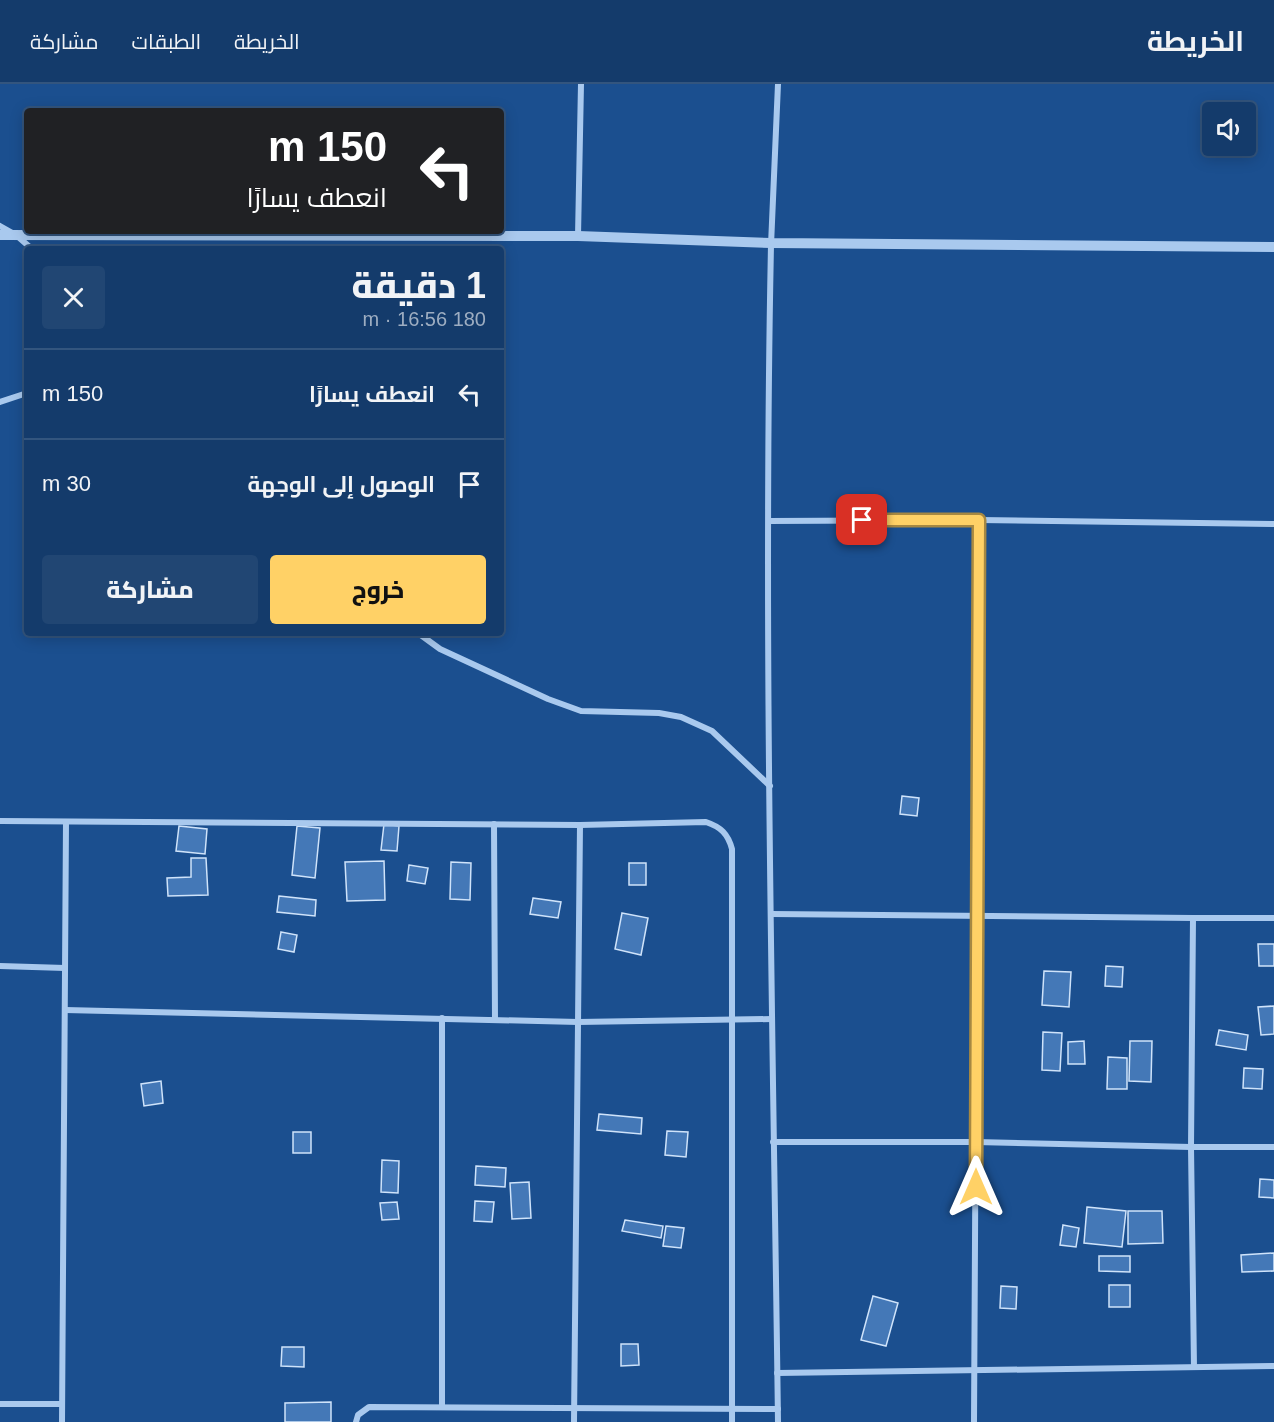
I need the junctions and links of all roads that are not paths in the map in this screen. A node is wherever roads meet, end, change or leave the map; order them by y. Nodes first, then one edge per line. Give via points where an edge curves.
1 (581, 84) edge
2 (778, 84) edge
3 (0, 226) edge
4 (0, 235) edge
5 (16, 236) junction
6 (578, 236) junction
7 (771, 243) junction
8 (28, 246) edge
9 (1274, 246) edge
10 (24, 394) edge
11 (0, 402) edge
12 (979, 520) junction
13 (769, 521) junction
14 (1274, 524) edge
15 (422, 636) edge
16 (770, 786) junction
17 (0, 821) edge
18 (66, 822) junction
19 (494, 824) junction
20 (580, 825) junction
21 (771, 914) junction
22 (977, 915) junction
23 (1193, 918) junction
24 (1274, 918) edge
25 (0, 966) edge
26 (65, 968) junction
27 (65, 1010) junction
28 (442, 1018) junction
29 (772, 1019) junction
30 (495, 1020) junction
31 (733, 1020) junction
32 (578, 1022) junction
33 (773, 1142) junction
34 (976, 1142) junction
35 (1274, 1147) edge
36 (1191, 1148) junction
37 (1274, 1366) edge
38 (1194, 1367) junction
39 (974, 1370) junction
40 (777, 1373) junction
41 (0, 1404) edge
42 (62, 1404) junction
43 (442, 1407) junction
44 (574, 1408) junction
45 (732, 1408) junction
46 (778, 1409) junction
47 (62, 1422) edge
48 (356, 1422) edge
49 (574, 1422) edge
50 (732, 1422) edge
51 (778, 1422) edge
52 (974, 1422) edge

1 - 6 street
2 - 7 street
3 - 5 street
4 - 5 street
5 - 6 street
5 - 8 street
6 - 7 street
7 - 9 street
7 - 13 street
10 - 11 street
12 - 13 street
12 - 14 street
12 - 22 street
13 - 16 street
15 - 16 street via 440,649 581,711 681,717 712,731
16 - 21 street
17 - 18 street
18 - 19 street
18 - 26 street
19 - 20 street
19 - 30 street
20 - 31 street via 706,822 723,830 732,849
20 - 32 street
21 - 22 street
21 - 29 street
22 - 23 street
22 - 34 street
23 - 24 street
23 - 36 street
25 - 26 street
26 - 27 street
27 - 28 street
27 - 42 street
28 - 30 street
28 - 43 street
29 - 31 street
29 - 33 street
30 - 32 street
31 - 32 street
31 - 45 street
32 - 44 street
33 - 34 street
33 - 40 street
34 - 36 street
34 - 39 street
35 - 36 street
36 - 38 street
37 - 38 street
38 - 39 street
39 - 40 street
39 - 52 street
40 - 46 street
41 - 42 street
42 - 47 street
43 - 44 street
43 - 48 street via 369,1407 358,1414
44 - 45 street
44 - 49 street
45 - 46 street
45 - 50 street
46 - 51 street

